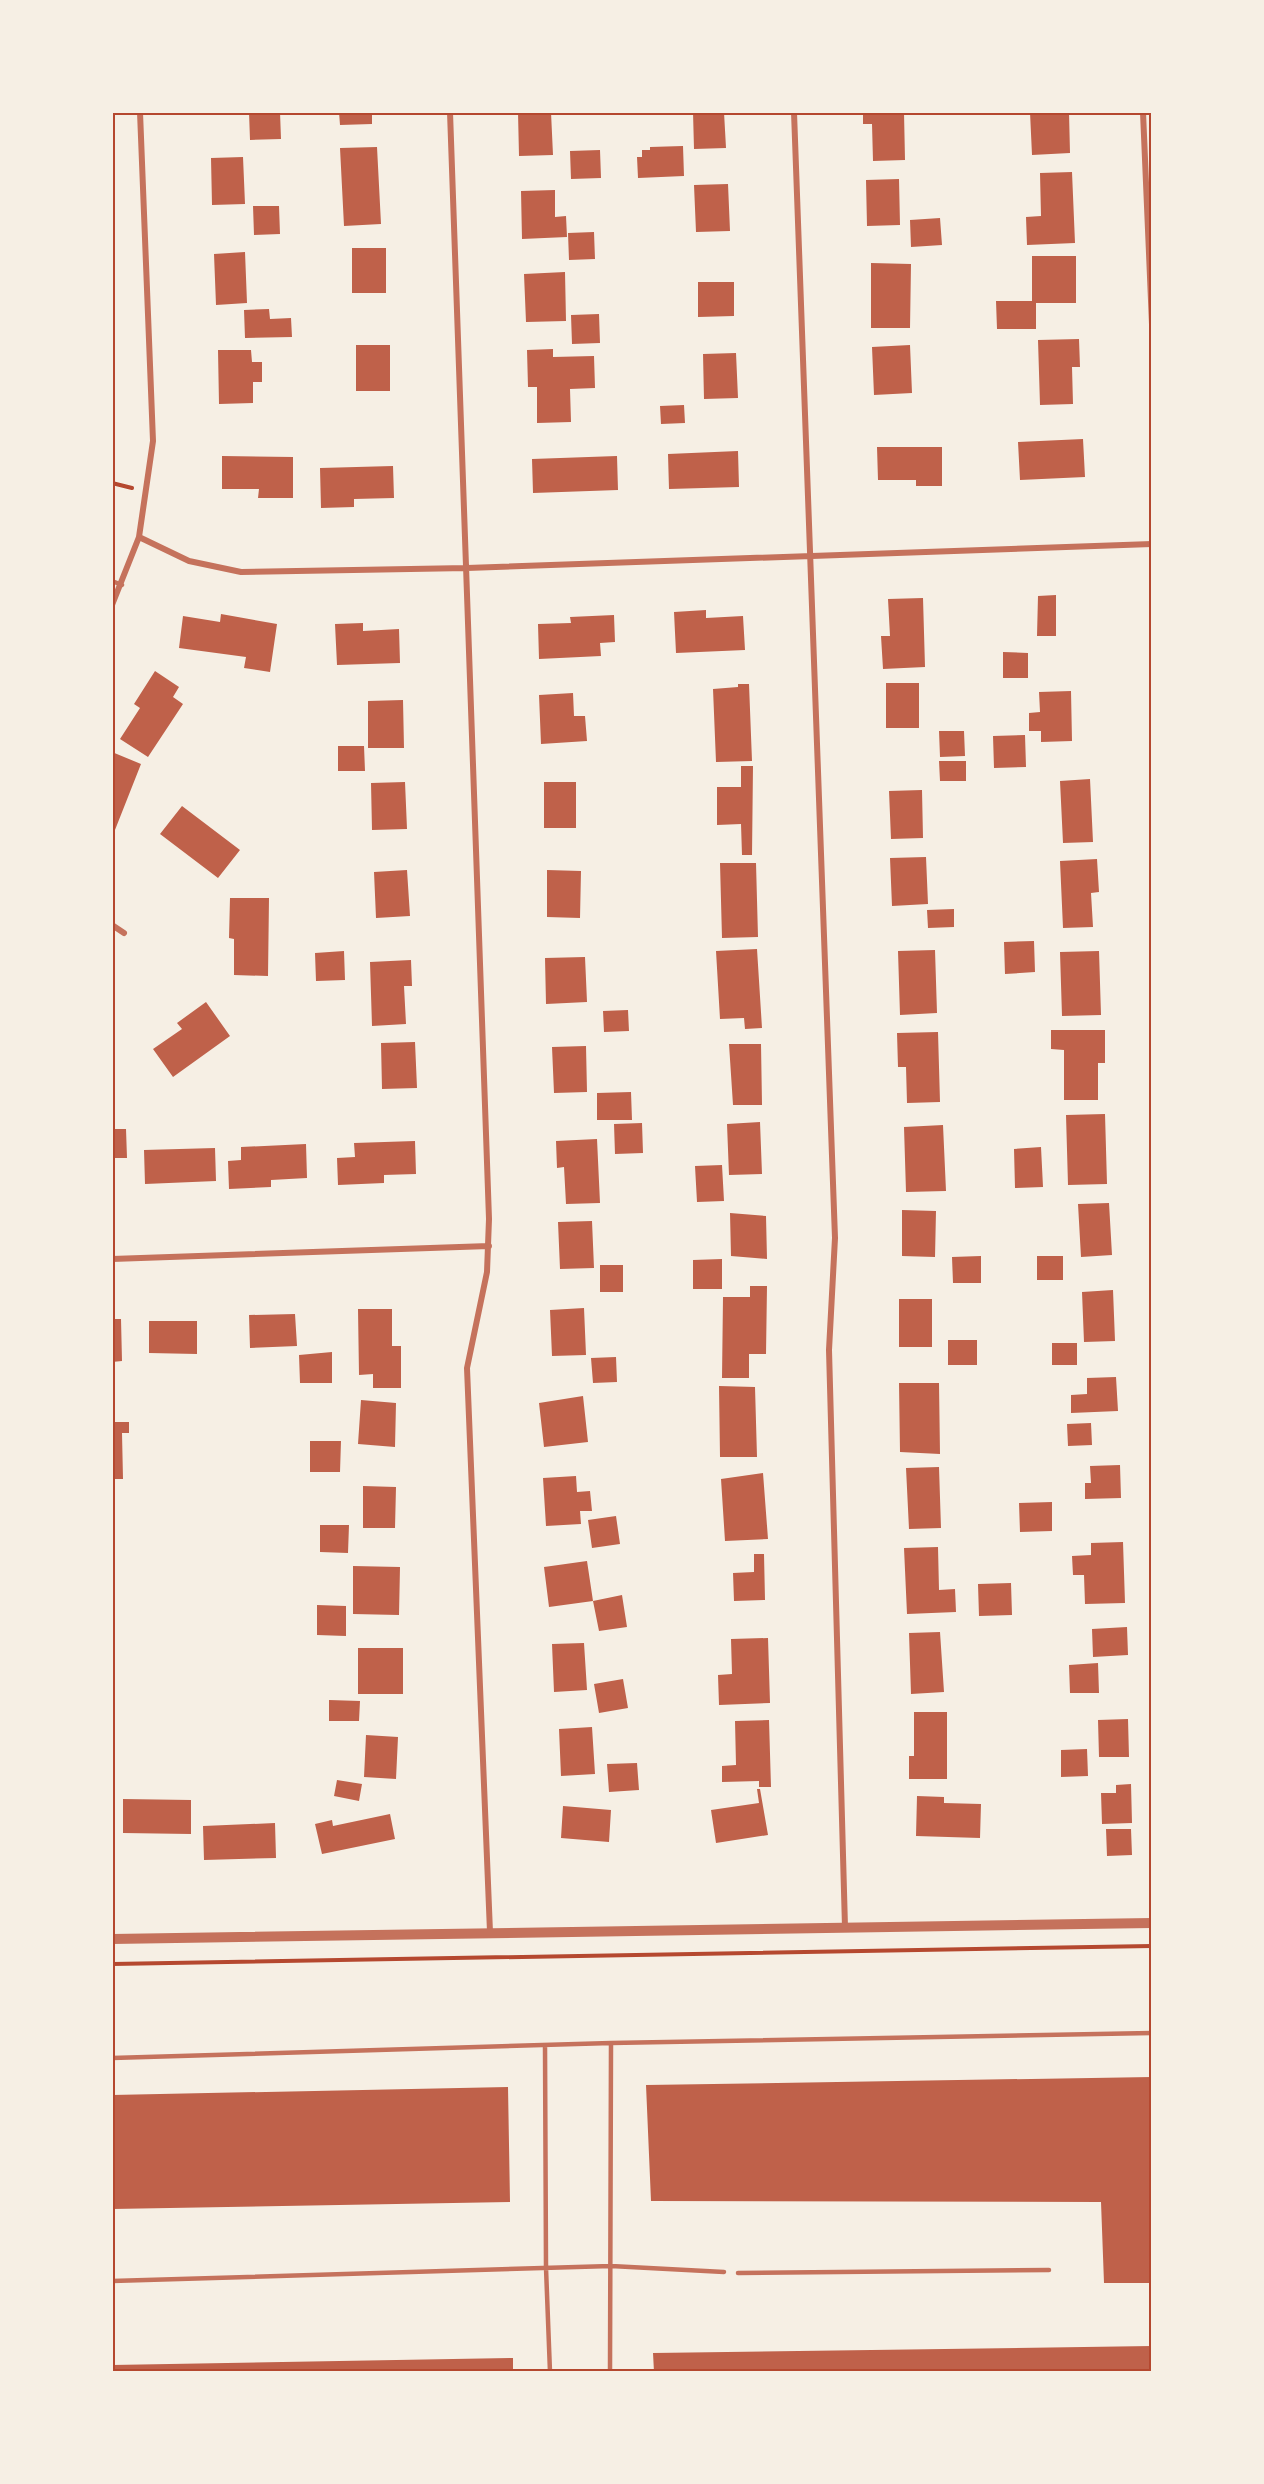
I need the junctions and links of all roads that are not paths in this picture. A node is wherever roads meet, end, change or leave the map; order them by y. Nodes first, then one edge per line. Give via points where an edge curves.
1 (140, 112) edge
2 (450, 112) edge
3 (794, 112) edge
4 (1143, 112) edge
5 (1152, 324) edge
6 (139, 537) junction
7 (1152, 544) edge
8 (810, 555) junction
9 (466, 568) junction
10 (112, 581) edge
11 (122, 585) junction
12 (112, 605) edge
13 (112, 925) edge
14 (124, 933) dead end
15 (489, 1246) junction
16 (112, 1259) edge
17 (1152, 1923) edge
18 (845, 1927) junction
19 (490, 1932) junction
20 (112, 1939) edge
21 (1152, 2033) edge
22 (611, 2043) junction
23 (545, 2045) junction
24 (112, 2058) edge
25 (610, 2266) junction
26 (546, 2268) junction
27 (1049, 2271) dead end
28 (724, 2272) dead end
29 (738, 2273) dead end
30 (112, 2282) edge
31 (550, 2372) edge
32 (610, 2372) edge

1 - 6 street via 153,441
2 - 9 street
3 - 8 street
4 - 5 street
6 - 9 street via 189,561 241,572
6 - 11 street
7 - 8 street
8 - 9 street
8 - 18 street via 835,1238 829,1371
9 - 15 street
10 - 11 lane
11 - 12 street
13 - 14 street
15 - 16 street
15 - 19 street via 467,1368
17 - 18 street
18 - 19 street
19 - 20 street
21 - 22 lane
22 - 23 lane
22 - 25 lane
23 - 24 lane
23 - 26 lane
25 - 26 lane
25 - 28 lane
25 - 32 lane
26 - 30 lane
26 - 31 lane
27 - 29 lane

